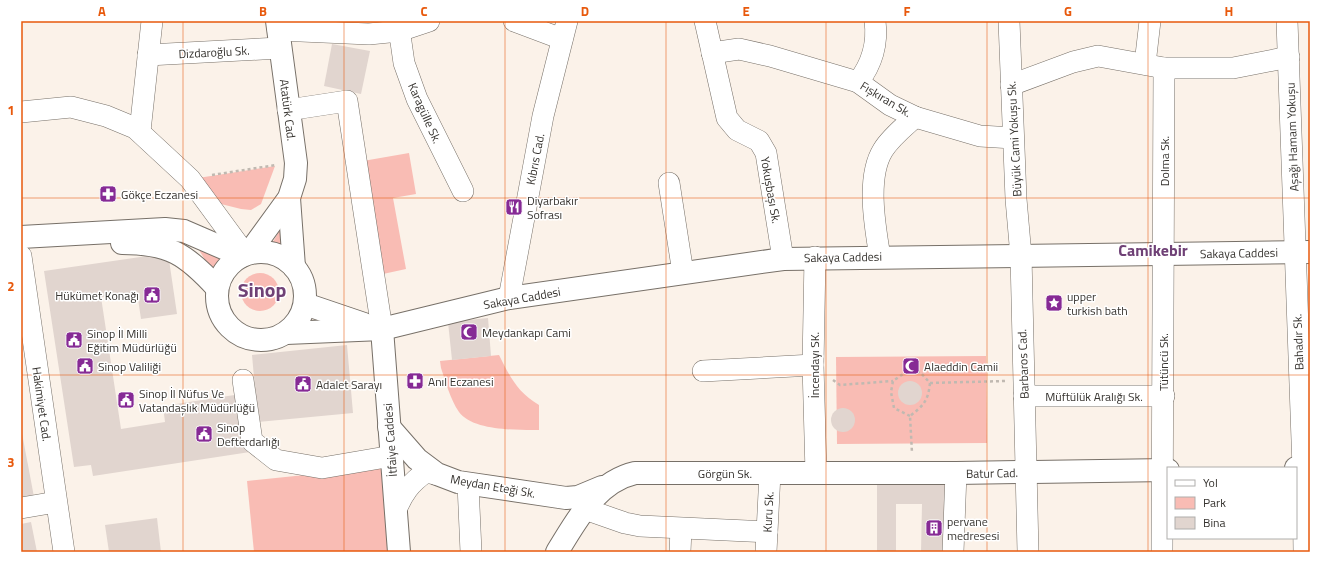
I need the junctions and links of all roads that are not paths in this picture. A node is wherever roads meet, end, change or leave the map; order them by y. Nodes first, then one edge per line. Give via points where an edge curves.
1 (152, 21) edge
2 (429, 21) edge
3 (514, 21) edge
4 (705, 21) edge
5 (875, 21) edge
6 (1009, 21) edge
7 (1150, 21) edge
8 (1288, 21) edge
9 (398, 26) edge
10 (564, 30) edge
11 (278, 33) edge
12 (712, 53) junction
13 (148, 55) junction
14 (1289, 57) junction
15 (1155, 66) junction
16 (858, 82) junction
17 (1011, 85) junction
18 (288, 110) junction
19 (21, 112) edge
20 (915, 117) junction
21 (140, 131) junction
22 (1014, 138) junction
23 (669, 183) dead end
24 (463, 191) dead end
25 (289, 198) junction
26 (21, 237) edge
27 (21, 251) edge
28 (1303, 252) edge
29 (1163, 254) junction
30 (245, 255) junction
31 (21, 256) edge
32 (1020, 256) junction
33 (815, 257) junction
34 (880, 257) junction
35 (783, 259) junction
36 (294, 267) junction
37 (682, 273) junction
38 (217, 288) junction
39 (509, 298) junction
40 (305, 304) junction
41 (382, 329) junction
42 (286, 333) junction
43 (813, 365) junction
44 (703, 371) dead end
45 (243, 380) dead end
46 (1024, 388) junction
47 (1164, 396) junction
48 (389, 427) junction
49 (392, 456) junction
50 (1303, 468) edge
51 (1166, 470) edge
52 (1027, 472) junction
53 (770, 473) junction
54 (816, 473) junction
55 (956, 473) junction
56 (436, 474) junction
57 (614, 480) junction
58 (468, 484) junction
59 (56, 502) junction
60 (21, 508) edge
61 (585, 509) junction
62 (396, 510) junction
63 (681, 529) junction
64 (767, 542) edge
65 (64, 552) edge
66 (399, 552) edge
67 (471, 552) edge
68 (557, 552) edge
69 (680, 552) edge
70 (953, 552) edge
71 (1028, 552) edge
72 (1162, 552) edge
73 (1304, 552) edge

1 - 13 street
2 - 9 street, Dizdaroğlu Sk.
3 - 10 street
4 - 12 street, Yokuşbaşı Sk.
5 - 16 street via 874,52 868,69
6 - 17 street, Büyük Cami Yokuşu Sk.
7 - 15 street, Dolma Sk.
8 - 14 street, Aşağı Hamam Yokuşu
9 - 11 street, Dizdaroğlu Sk. via 370,34
9 - 24 street, Karagülle Sk. via 404,63 418,99
10 - 39 street, Kıbrıs Cad. via 543,116
11 - 13 street, Dizdaroğlu Sk. via 234,52
11 - 18 main road, Atatürk Cad.
12 - 16 street, Fışkıran Sk. via 739,49
12 - 35 street, Yokuşbaşı Sk. via 728,118 737,130 759,141 766,153
13 - 21 street
14 - 15 street via 1233,68
14 - 28 street, Aşağı Hamam Yokuşu
15 - 17 street via 1098,56 1073,62
15 - 29 street, Dolma Sk.
16 - 20 street, Fışkıran Sk. via 890,105
17 - 22 street, Büyük Cami Yokuşu Sk.
18 - 25 main road, Atatürk Cad. via 296,163 295,179
18 - 41 street via 347,101
19 - 21 street via 71,107 106,116
20 - 22 street, Fışkıran Sk. via 980,136
20 - 34 street via 882,151 876,172 872,192
21 - 30 street via 190,179
22 - 32 street, Büyük Cami Yokuşu Sk.
23 - 37 street
25 - 30 main road
25 - 36 main road
26 - 30 main road via 165,229 184,231
27 - 38 main road via 147,243 173,251 198,267
28 - 29 main road, Sakaya Caddesi
28 - 50 street, Bahadır Sk.
29 - 32 main road, Sakaya Caddesi
29 - 47 street, Tütüncü Sk.
30 - 36 main road via 257,252 272,253 285,258
30 - 38 main road via 233,261 223,273
31 - 59 street, Hakimiyet Cad.
32 - 34 main road, Sakaya Caddesi
32 - 46 street, Barbaros Cad.
33 - 34 main road, Sakaya Caddesi
33 - 35 main road, Sakaya Caddesi
33 - 43 street, İncendayı SK.
35 - 37 main road, Sakaya Caddesi
36 - 40 main road via 299,272 305,288
37 - 39 main road, Sakaya Caddesi
38 - 42 main road via 220,313 226,323 238,333 246,338 267,340
39 - 41 main road, Sakaya Caddesi
40 - 41 main road
40 - 42 main road via 297,323
41 - 42 main road, Sakaya Caddesi
41 - 48 main road, İtfaiye Caddesi
43 - 44 street
43 - 54 street, İncendayı SK.
45 - 49 street via 252,442 276,460 322,468
46 - 47 street, Müftülük Aralığı Sk.
46 - 52 street, Barbaros Cad.
47 - 51 street, Tütüncü Sk.
48 - 49 main road, İtfaiye Caddesi
48 - 56 main road, Meydan Eteği Sk. via 417,459
49 - 62 main road, İtfaiye Caddesi
50 - 73 street, Bahadır Sk.
51 - 52 main road, Batur Cad.
51 - 72 street
52 - 55 main road, Batur Cad.
52 - 71 street, Barbaros Cad.
53 - 54 main road, Görgün Sk.
53 - 57 main road, Görgün Sk. via 635,474
53 - 64 street, Kuru Sk.
54 - 55 main road, Batur Cad.
55 - 70 street
56 - 58 main road, Meydan Eteği Sk.
56 - 62 street via 426,472 410,484
57 - 58 main road, Meydan Eteği Sk. via 592,492 566,498
57 - 61 main road
58 - 67 street
59 - 60 street
59 - 65 street, Hakimiyet Cad.
61 - 63 street via 625,523
61 - 68 main road
62 - 66 main road, İtfaiye Caddesi
63 - 64 street
63 - 69 street

